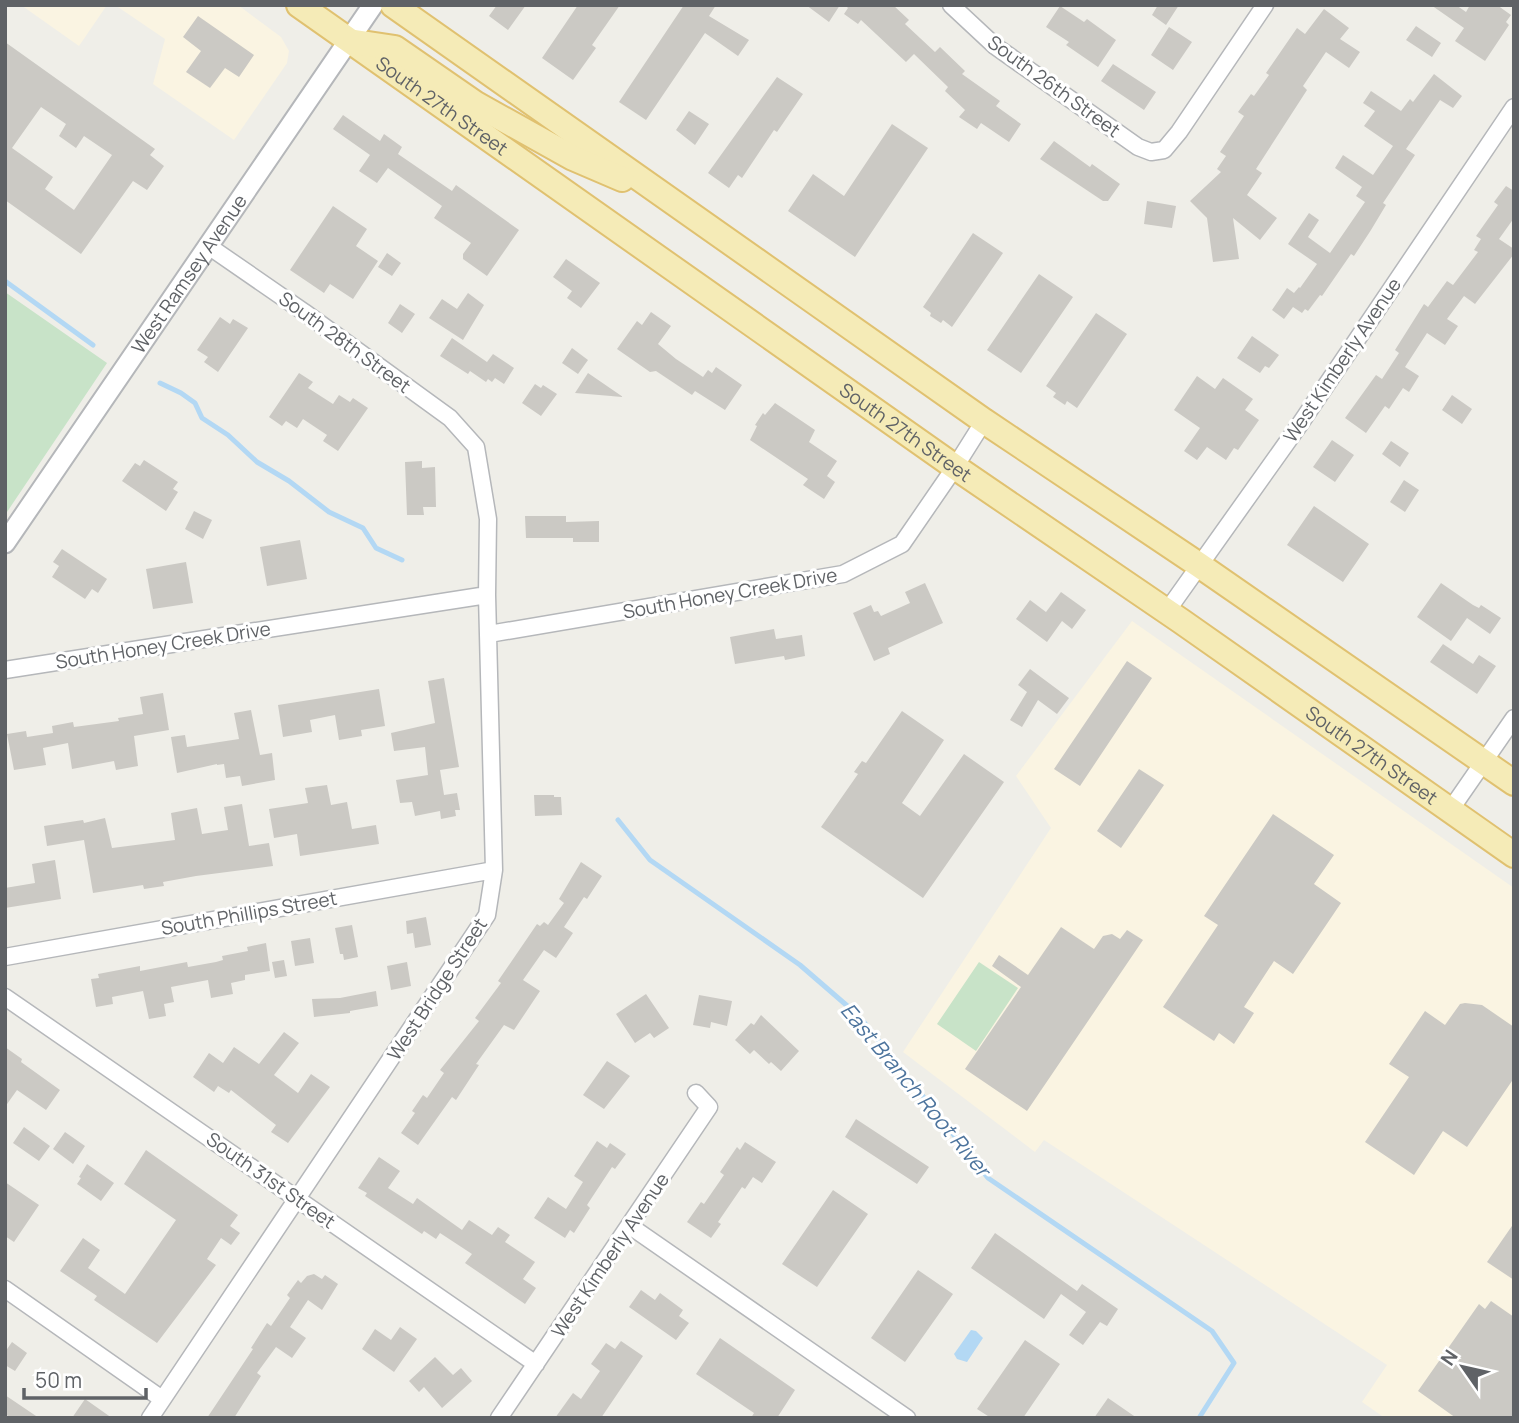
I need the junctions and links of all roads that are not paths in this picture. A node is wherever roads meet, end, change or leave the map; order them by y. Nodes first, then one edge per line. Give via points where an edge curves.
1 (299, 5) edge
2 (373, 5) edge
3 (393, 5) edge
4 (951, 5) edge
5 (1265, 5) edge
6 (349, 41) junction
7 (1514, 107) edge
8 (676, 205) junction
9 (207, 245) junction
10 (984, 421) junction
11 (476, 447) joint
12 (955, 467) junction
13 (5, 543) edge
14 (1199, 565) junction
15 (487, 595) junction
16 (1167, 611) junction
17 (489, 634) junction
18 (5, 670) edge
19 (1514, 718) edge
20 (1483, 762) junction
21 (1514, 783) edge
22 (1451, 809) junction
23 (1514, 855) edge
24 (494, 870) junction
25 (5, 957) edge
26 (5, 997) edge
27 (696, 1093) dead end
28 (298, 1199) junction
29 (630, 1226) junction
30 (5, 1289) edge
31 (536, 1364) junction
32 (162, 1399) junction
33 (150, 1418) edge
34 (499, 1418) edge
35 (907, 1418) edge

1 - 6 main road, South 27th Street
2 - 6 street, West Ramsey Avenue
3 - 8 main road
4 - 5 street, South 26th Street via 995,46 1151,152 1164,150 1179,132
6 - 8 main road via 395,48 488,111 573,158
6 - 9 street, West Ramsey Avenue
6 - 12 main road, South 27th Street
7 - 14 street, West Kimberly Avenue via 1300,425
8 - 10 main road
9 - 11 street, South 28th Street via 450,418
9 - 13 street, West Ramsey Avenue
10 - 12 street, South Honey Creek Drive
10 - 14 main road
11 - 15 street, West Bridge Street via 488,519
12 - 16 main road, South 27th Street
12 - 17 street, South Honey Creek Drive via 902,544 843,574
14 - 16 street, West Kimberly Avenue
14 - 20 main road
15 - 17 street, West Bridge Street
15 - 18 street, South Honey Creek Drive
16 - 22 main road, South 27th Street
17 - 24 street, West Bridge Street
19 - 20 street
20 - 21 main road
20 - 22 street
22 - 23 main road, South 27th Street
24 - 25 street, South Phillips Street
24 - 28 street, West Bridge Street via 487,915
26 - 28 street, South 31st Street
27 - 29 street, West Kimberly Avenue via 709,1107
28 - 31 street, South 31st Street
28 - 32 street, West Bridge Street
29 - 31 street, West Kimberly Avenue
29 - 35 street
30 - 32 street
31 - 34 street, West Kimberly Avenue
32 - 33 street, West Bridge Street

